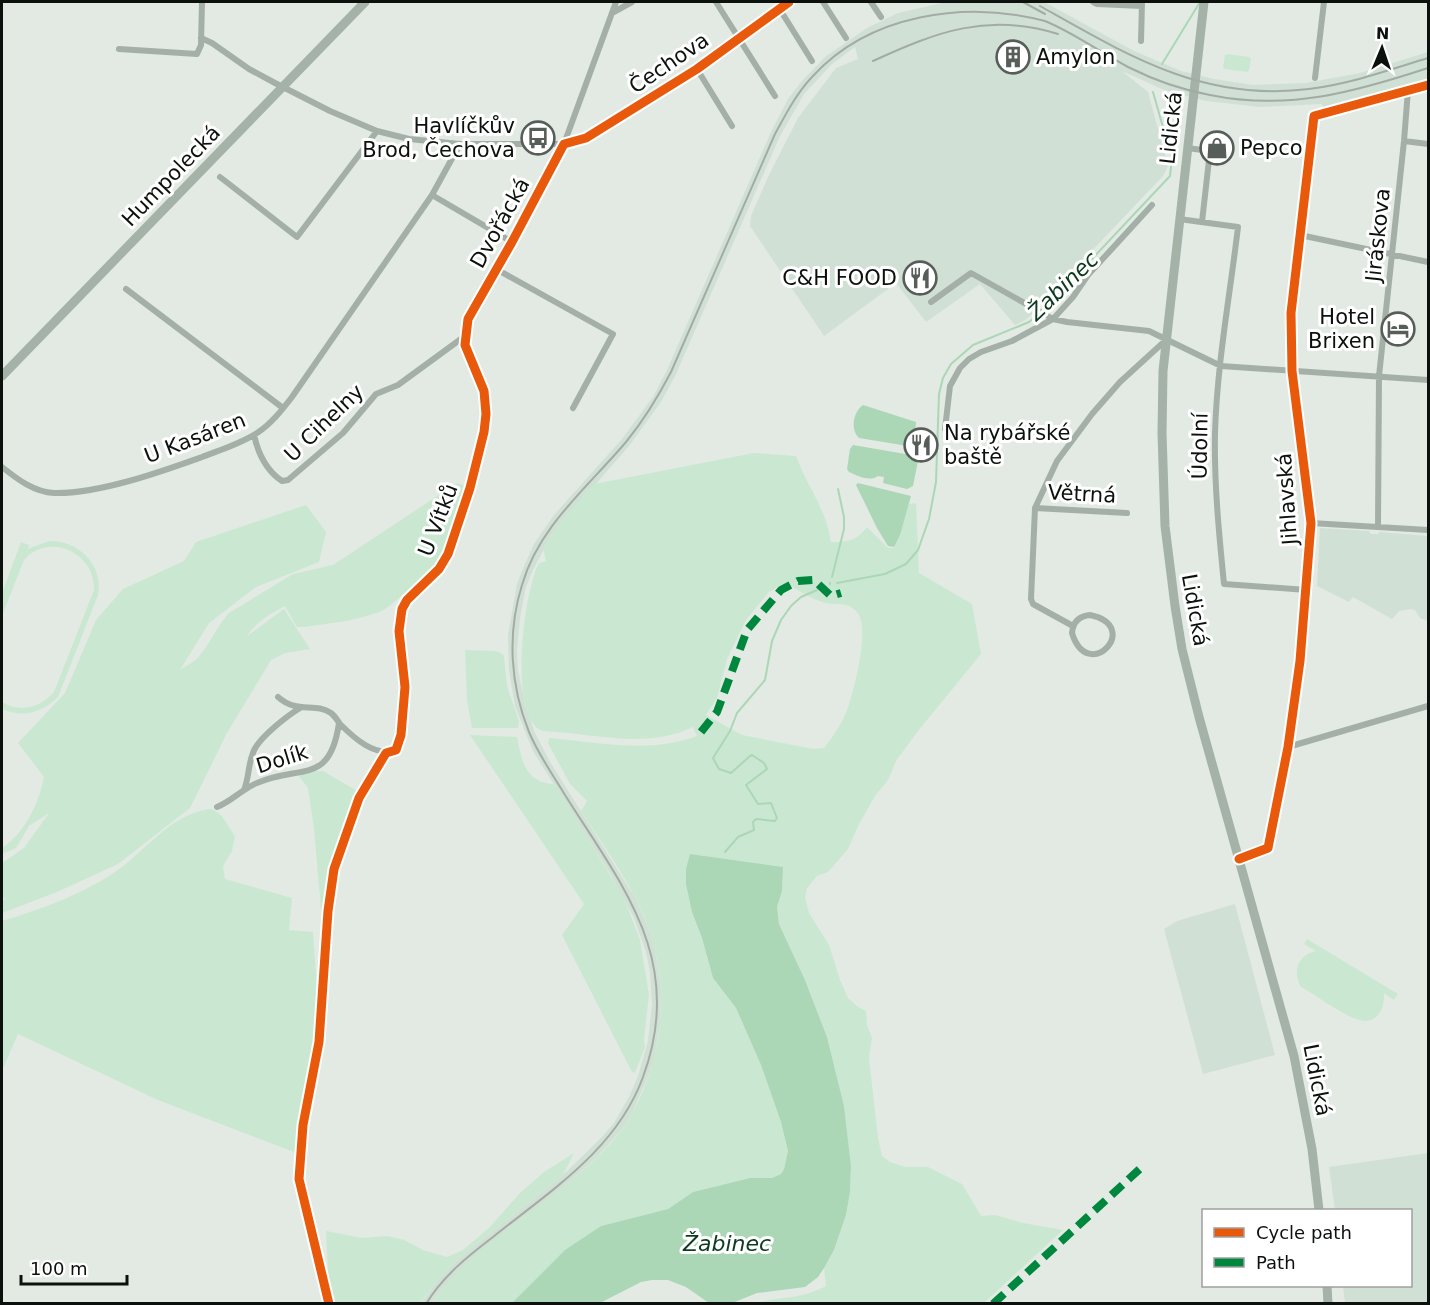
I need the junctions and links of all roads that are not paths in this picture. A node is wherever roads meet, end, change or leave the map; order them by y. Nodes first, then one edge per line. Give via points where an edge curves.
1 (202, 2) edge
2 (365, 2) edge
3 (616, 2) edge
4 (632, 2) edge
5 (716, 2) edge
6 (789, 2) edge
7 (823, 2) edge
8 (871, 2) edge
9 (1093, 2) edge
10 (1204, 2) edge
11 (1324, 2) edge
12 (1142, 4) edge
13 (779, 8) junction
14 (612, 14) junction
15 (881, 17) dead end
16 (738, 38) junction
17 (846, 38) dead end
18 (201, 39) junction
19 (1141, 41) dead end
20 (119, 49) dead end
21 (812, 61) dead end
22 (697, 69) junction
23 (1315, 78) dead end
24 (1428, 85) edge
25 (283, 87) junction
26 (1408, 90) junction
27 (775, 96) dead end
28 (732, 126) dead end
29 (377, 132) junction
30 (1404, 141) junction
31 (460, 144) junction
32 (564, 144) junction
33 (1428, 144) edge
34 (1187, 148) junction
35 (220, 177) dead end
36 (432, 195) junction
37 (1152, 205) dead end
38 (1179, 219) junction
39 (1202, 222) junction
40 (1300, 235) junction
41 (512, 242) junction
42 (1392, 255) junction
43 (1428, 262) edge
44 (496, 269) junction
45 (126, 289) dead end
46 (932, 302) dead end
47 (468, 319) joint
48 (1053, 319) junction
49 (465, 336) junction
50 (1166, 340) junction
51 (1221, 366) junction
52 (1292, 371) junction
53 (2, 376) edge
54 (1379, 376) junction
55 (1428, 380) edge
56 (283, 408) junction
57 (573, 408) dead end
58 (945, 429) dead end
59 (254, 435) junction
60 (2, 467) edge
61 (1035, 508) junction
62 (1127, 513) dead end
63 (1311, 523) junction
64 (1378, 527) junction
65 (1428, 530) edge
66 (1307, 590) junction
67 (1073, 626) junction
68 (278, 697) dead end
69 (1428, 706) edge
70 (300, 708) junction
71 (339, 723) junction
72 (1288, 747) junction
73 (386, 753) joint
74 (244, 792) junction
75 (217, 807) dead end
76 (1239, 859) junction
77 (1319, 1209) edge
78 (1327, 1287) edge
79 (1328, 1304) edge

1 - 18 street
2 - 25 main road, Humpolecká
3 - 14 street, Dvořácká
4 - 14 street
5 - 16 street
6 - 13 street, Čechova
7 - 17 street
8 - 15 street
9 - 12 street
10 - 34 main road, Lidická
11 - 23 street
12 - 19 street
13 - 16 street, Čechova
13 - 21 street
14 - 32 street, Dvořácká
16 - 22 street, Čechova
16 - 27 street
18 - 20 street via 200,50 195,54
18 - 25 street
22 - 28 street
22 - 32 street, Čechova via 586,138
24 - 26 street
25 - 29 street
25 - 53 main road, Humpolecká
26 - 30 street, Jiráskova
26 - 40 street, Jihlavská via 1314,116
29 - 31 street
29 - 35 street via 297,237
30 - 33 street
30 - 42 street, Jiráskova
31 - 32 street
31 - 36 street, U Kasáren
32 - 41 street, Dvořácká
34 - 38 main road, Lidická
34 - 39 street via 1210,151
36 - 41 street
36 - 56 street, U Kasáren
37 - 48 street via 1088,274
38 - 39 street
38 - 50 main road, Lidická
39 - 51 street, Údolní via 1238,227
40 - 42 street
40 - 52 street, Jihlavská via 1291,306
41 - 44 street, Dvořácká
42 - 43 street
42 - 54 street, Jiráskova
44 - 47 street, Dvořácká
44 - 57 street via 613,334
45 - 56 street
46 - 48 street via 971,273
47 - 49 street, U Vítků
48 - 50 street via 1149,331
48 - 58 street via 969,358 950,386
49 - 59 street, U Cihelny via 398,385 376,394 343,433 288,480 282,482 265,462
49 - 73 street, U Vítků via 484,391 484,432 448,554 402,609 399,631 404,708 396,750
50 - 51 street
50 - 61 street via 1092,414 1057,461
50 - 76 main road, Lidická via 1162,482 1174,606 1193,696
51 - 52 street
51 - 66 street, Údolní via 1215,432 1216,505 1224,584
52 - 54 street
52 - 63 street, Jihlavská
54 - 55 street
54 - 64 street, Jiráskova
56 - 59 street, U Kasáren
59 - 60 street, U Kasáren via 180,464 82,490 43,491 19,481
61 - 62 street, Větrná
61 - 67 street via 1031,599
63 - 64 street
63 - 66 street, Jihlavská
64 - 65 street
66 - 72 street, Jihlavská
67 - 67 street via 1084,616 1102,619 1113,633 1111,645 1102,653 1086,652 1076,643
68 - 70 street, Dolík
69 - 72 street
70 - 71 street, Dolík via 325,710
70 - 74 street, Dolík via 255,747
71 - 73 street, Dolík via 369,748
71 - 74 street, Dolík via 324,764 312,770 274,776
72 - 76 street, Jihlavská via 1268,848
74 - 75 street, Dolík
76 - 77 main road, Lidická via 1294,1056
78 - 79 main road

